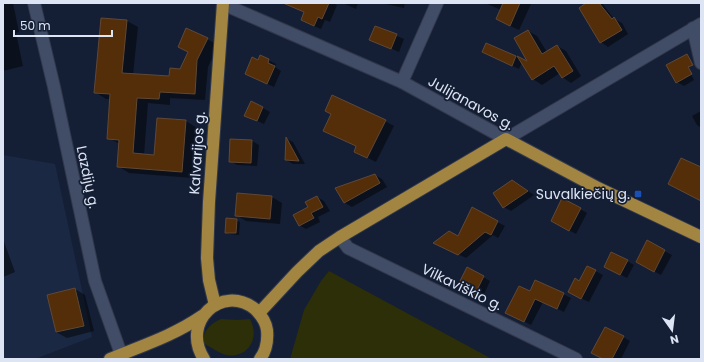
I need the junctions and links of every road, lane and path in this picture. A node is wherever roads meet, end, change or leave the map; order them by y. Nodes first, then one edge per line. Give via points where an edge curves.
1 (34, 3) edge
2 (438, 3) edge
3 (223, 4) edge
4 (697, 26) edge
5 (701, 63) edge
6 (402, 82) junction
7 (506, 139) junction
8 (340, 237) junction
9 (701, 237) edge
10 (215, 305) junction
11 (259, 313) junction
12 (203, 316) junction
13 (115, 357) edge
14 (204, 359) edge
15 (260, 359) edge
16 (576, 359) edge

1 - 13 street, Lazdijų g. via 95,281
2 - 6 street
3 - 6 street, Julijanavos g.
3 - 10 main road, Kalvarijos g. via 207,258
4 - 5 street
4 - 7 street
6 - 7 street, Julijanavos g.
7 - 8 main road
7 - 9 main road, Julijanavos g. via 598,188
8 - 11 main road via 319,251
8 - 16 street, Vilkaviškio g. via 348,248
10 - 11 main road via 239,301 250,305
10 - 12 main road
11 - 15 main road via 267,327 268,340
12 - 13 main road via 170,336
12 - 14 main road via 197,327 196,339 199,352

